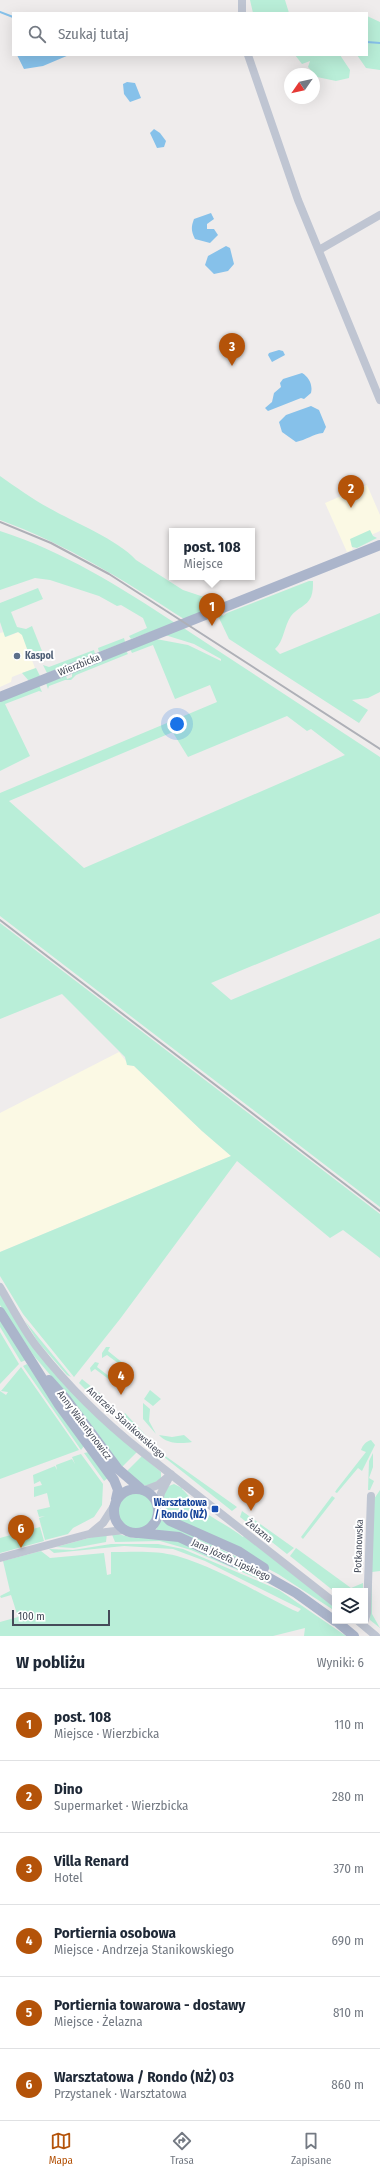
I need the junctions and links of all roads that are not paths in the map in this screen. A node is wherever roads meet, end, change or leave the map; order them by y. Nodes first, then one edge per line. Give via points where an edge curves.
1 (242, 0) edge
2 (242, 12) edge
3 (248, 56) edge
4 (380, 215) edge
5 (319, 250) junction
6 (380, 400) edge
7 (380, 545) edge
8 (0, 697) edge
9 (0, 1287) edge
10 (0, 1312) edge
11 (30, 1358) junction
12 (171, 1474) junction
13 (143, 1489) junction
14 (371, 1496) dead end
15 (115, 1503) junction
16 (158, 1507) junction
17 (124, 1530) junction
18 (139, 1533) junction
19 (89, 1534) junction
20 (0, 1558) edge
21 (368, 1588) edge
22 (332, 1600) edge
23 (332, 1611) edge
24 (332, 1619) edge
25 (339, 1624) edge
26 (349, 1624) edge
27 (364, 1624) edge
28 (354, 1636) edge
29 (364, 1636) edge
30 (376, 1636) edge

1 - 2 street
3 - 5 street via 298,200
4 - 5 street
5 - 6 street
7 - 8 main road, Wierzbicka
9 - 12 street, Andrzeja Stanikowskiego via 37,1346 78,1393 123,1435
10 - 11 main road, Anny Walentynowicz
11 - 13 main road, Anny Walentynowicz via 66,1399 118,1469
11 - 15 main road, Anny Walentynowicz via 58,1405 115,1482 118,1490
12 - 13 street via 158,1485
12 - 16 street via 160,1493
12 - 22 street, Żelazna
13 - 15 main road via 128,1490
13 - 16 main road via 153,1496
14 - 21 street, Potkanowska
15 - 17 main road via 115,1518
15 - 19 street via 103,1523
16 - 18 main road via 158,1516 152,1526
16 - 23 main road, Jana Józefa Lipskiego via 167,1519 238,1551
17 - 18 main road
17 - 19 street
18 - 24 main road, Jana Józefa Lipskiego via 179,1537 252,1568
19 - 20 street
25 - 28 main road, Jana Józefa Lipskiego
26 - 29 main road
27 - 30 street

